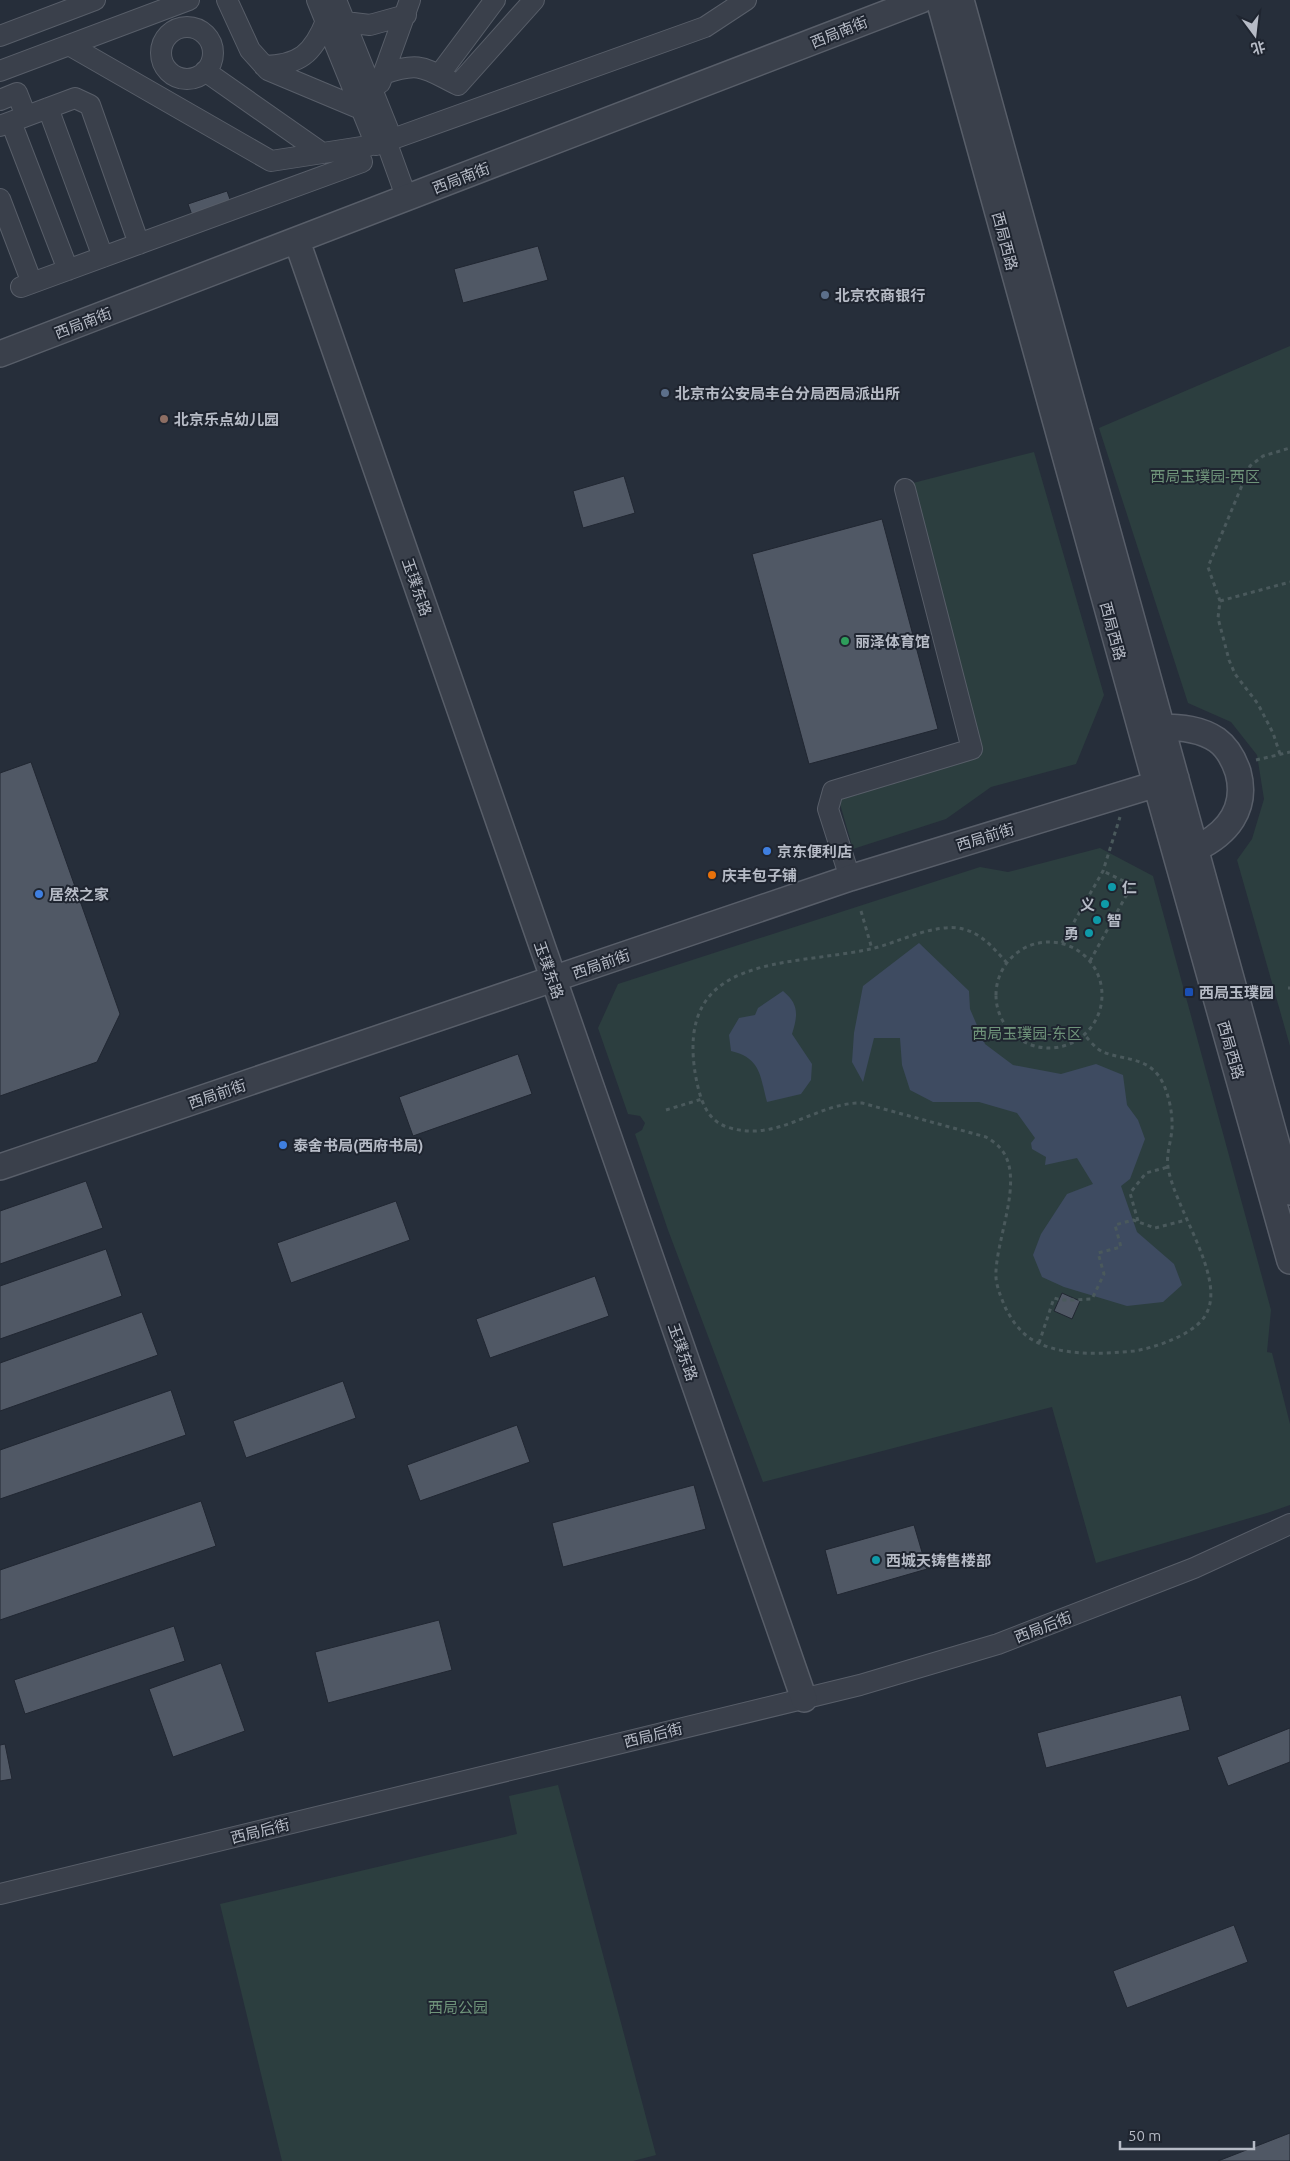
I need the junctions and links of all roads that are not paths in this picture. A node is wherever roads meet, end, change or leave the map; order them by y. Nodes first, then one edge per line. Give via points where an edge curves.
1 (95, 0) edge
2 (189, 0) edge
3 (227, 0) edge
4 (317, 0) edge
5 (336, 0) edge
6 (495, 0) edge
7 (534, 0) edge
8 (746, 0) edge
9 (921, 0) edge
10 (939, 0) edge
11 (961, 0) edge
12 (168, 8) junction
13 (408, 8) edge
14 (335, 22) junction
15 (176, 30) junction
16 (0, 36) edge
17 (69, 45) junction
18 (264, 66) junction
19 (205, 71) junction
20 (0, 72) edge
21 (383, 74) junction
22 (439, 75) junction
23 (0, 100) edge
24 (368, 102) junction
25 (48, 108) junction
26 (12, 121) edge
27 (384, 141) junction
28 (356, 148) junction
29 (322, 153) junction
30 (0, 199) edge
31 (407, 199) junction
32 (297, 241) junction
33 (139, 244) junction
34 (103, 257) junction
35 (68, 270) junction
36 (0, 354) edge
37 (905, 489) dead end
38 (1161, 727) junction
39 (1166, 781) junction
40 (1195, 849) junction
41 (850, 878) junction
42 (552, 980) junction
43 (0, 1168) edge
44 (1290, 1192) edge
45 (1290, 1261) edge
46 (1290, 1524) edge
47 (804, 1699) junction
48 (0, 1894) edge

1 - 16 street
2 - 12 street
3 - 18 street via 250,50
4 - 14 street
5 - 14 street
6 - 22 street
7 - 22 street via 458,85
8 - 27 street via 705,27
9 - 31 street, 西局南街
10 - 39 street, 西局西路
11 - 38 street, 西局西路
12 - 15 street
12 - 17 street
13 - 14 street via 370,25
13 - 21 street
14 - 18 street via 302,57 282,65
14 - 24 street
15 - 19 street via 199,29 211,42 212,60
15 - 19 street via 162,45 166,68 172,74 188,79 196,78
17 - 20 street
17 - 29 street via 272,161
18 - 24 street
19 - 29 street
21 - 22 street via 405,66 419,66
21 - 24 street
23 - 26 street via 17,93
24 - 27 street
25 - 26 street
25 - 33 street via 75,98 90,105
25 - 34 street
26 - 35 street
27 - 28 street
27 - 31 street
28 - 29 street
28 - 33 street via 362,162
30 - 35 street via 27,285
31 - 32 street, 西局南街
32 - 36 street, 西局南街
32 - 42 street, 玉璞东路
33 - 34 street
34 - 35 street
37 - 41 street via 972,748 832,791 828,809
38 - 39 street, 西局西路
38 - 40 street via 1190,728 1217,740 1228,751 1240,780 1238,809 1231,822 1221,834
39 - 40 street, 西局西路
39 - 41 street, 西局前街
39 - 45 street, 西局西路
40 - 44 street, 西局西路
41 - 42 street, 西局前街
42 - 43 street, 西局前街
42 - 47 street, 玉璞东路
46 - 47 street, 西局后街 via 1194,1568 998,1644
47 - 48 street, 西局后街

